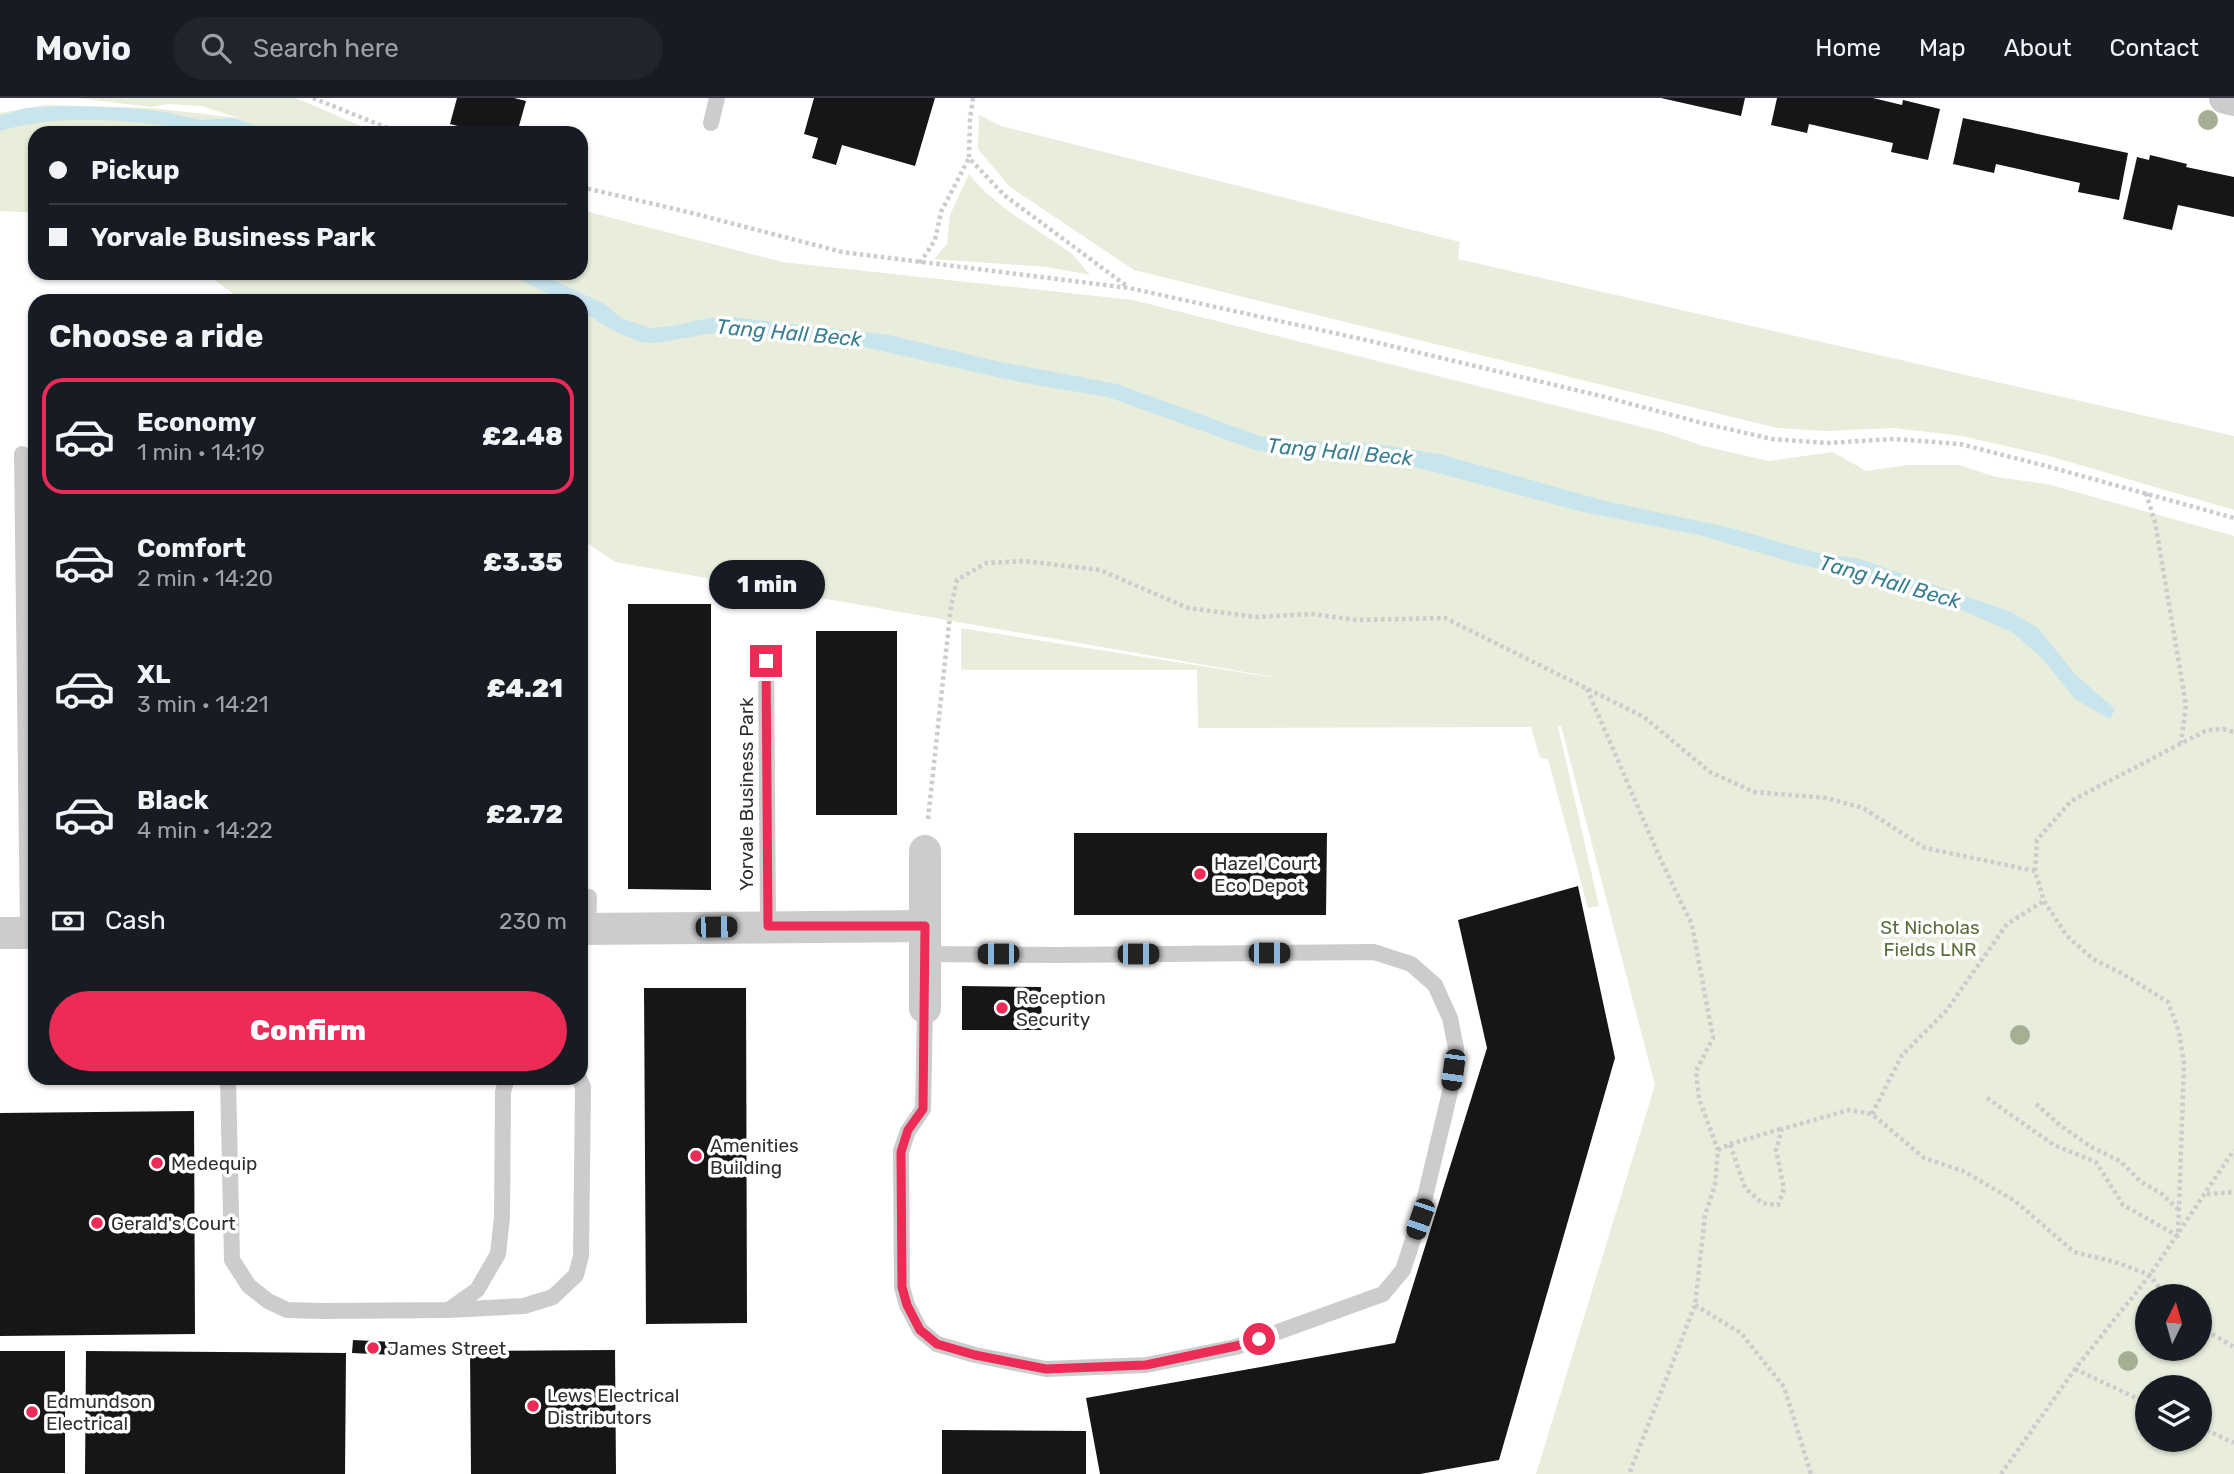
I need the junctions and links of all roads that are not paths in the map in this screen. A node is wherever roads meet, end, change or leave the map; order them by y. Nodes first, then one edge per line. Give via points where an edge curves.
1 (717, 98) edge
2 (2225, 98) edge
3 (2234, 100) edge
4 (711, 122) dead end
5 (22, 454) dead end
6 (766, 661) dead end
7 (925, 851) road end
8 (589, 897) dead end
9 (588, 903) edge
10 (768, 926) junction
11 (588, 929) edge
12 (21, 933) edge
13 (925, 940) junction
14 (925, 1008) joint
15 (228, 1085) edge
16 (505, 1085) edge
17 (582, 1085) edge
18 (448, 1310) junction

1 - 4 lane
2 - 3 street
5 - 12 lane
6 - 10 lane, Yorvale Business Park
7 - 13 street
8 - 9 lane
10 - 11 street
10 - 13 street
13 - 14 street
13 - 14 lane via 1059,955 1374,952 1411,964 1435,985 1450,1018 1456,1048 1420,1219 1403,1270 1383,1294 1236,1346 1146,1365 1046,1369 937,1344 920,1330 902,1287 901,1152 908,1130 923,1109
15 - 18 lane via 232,1261 249,1286 287,1310
16 - 18 lane via 498,1254 477,1290
17 - 18 lane via 583,1225 576,1275 553,1297 524,1306

